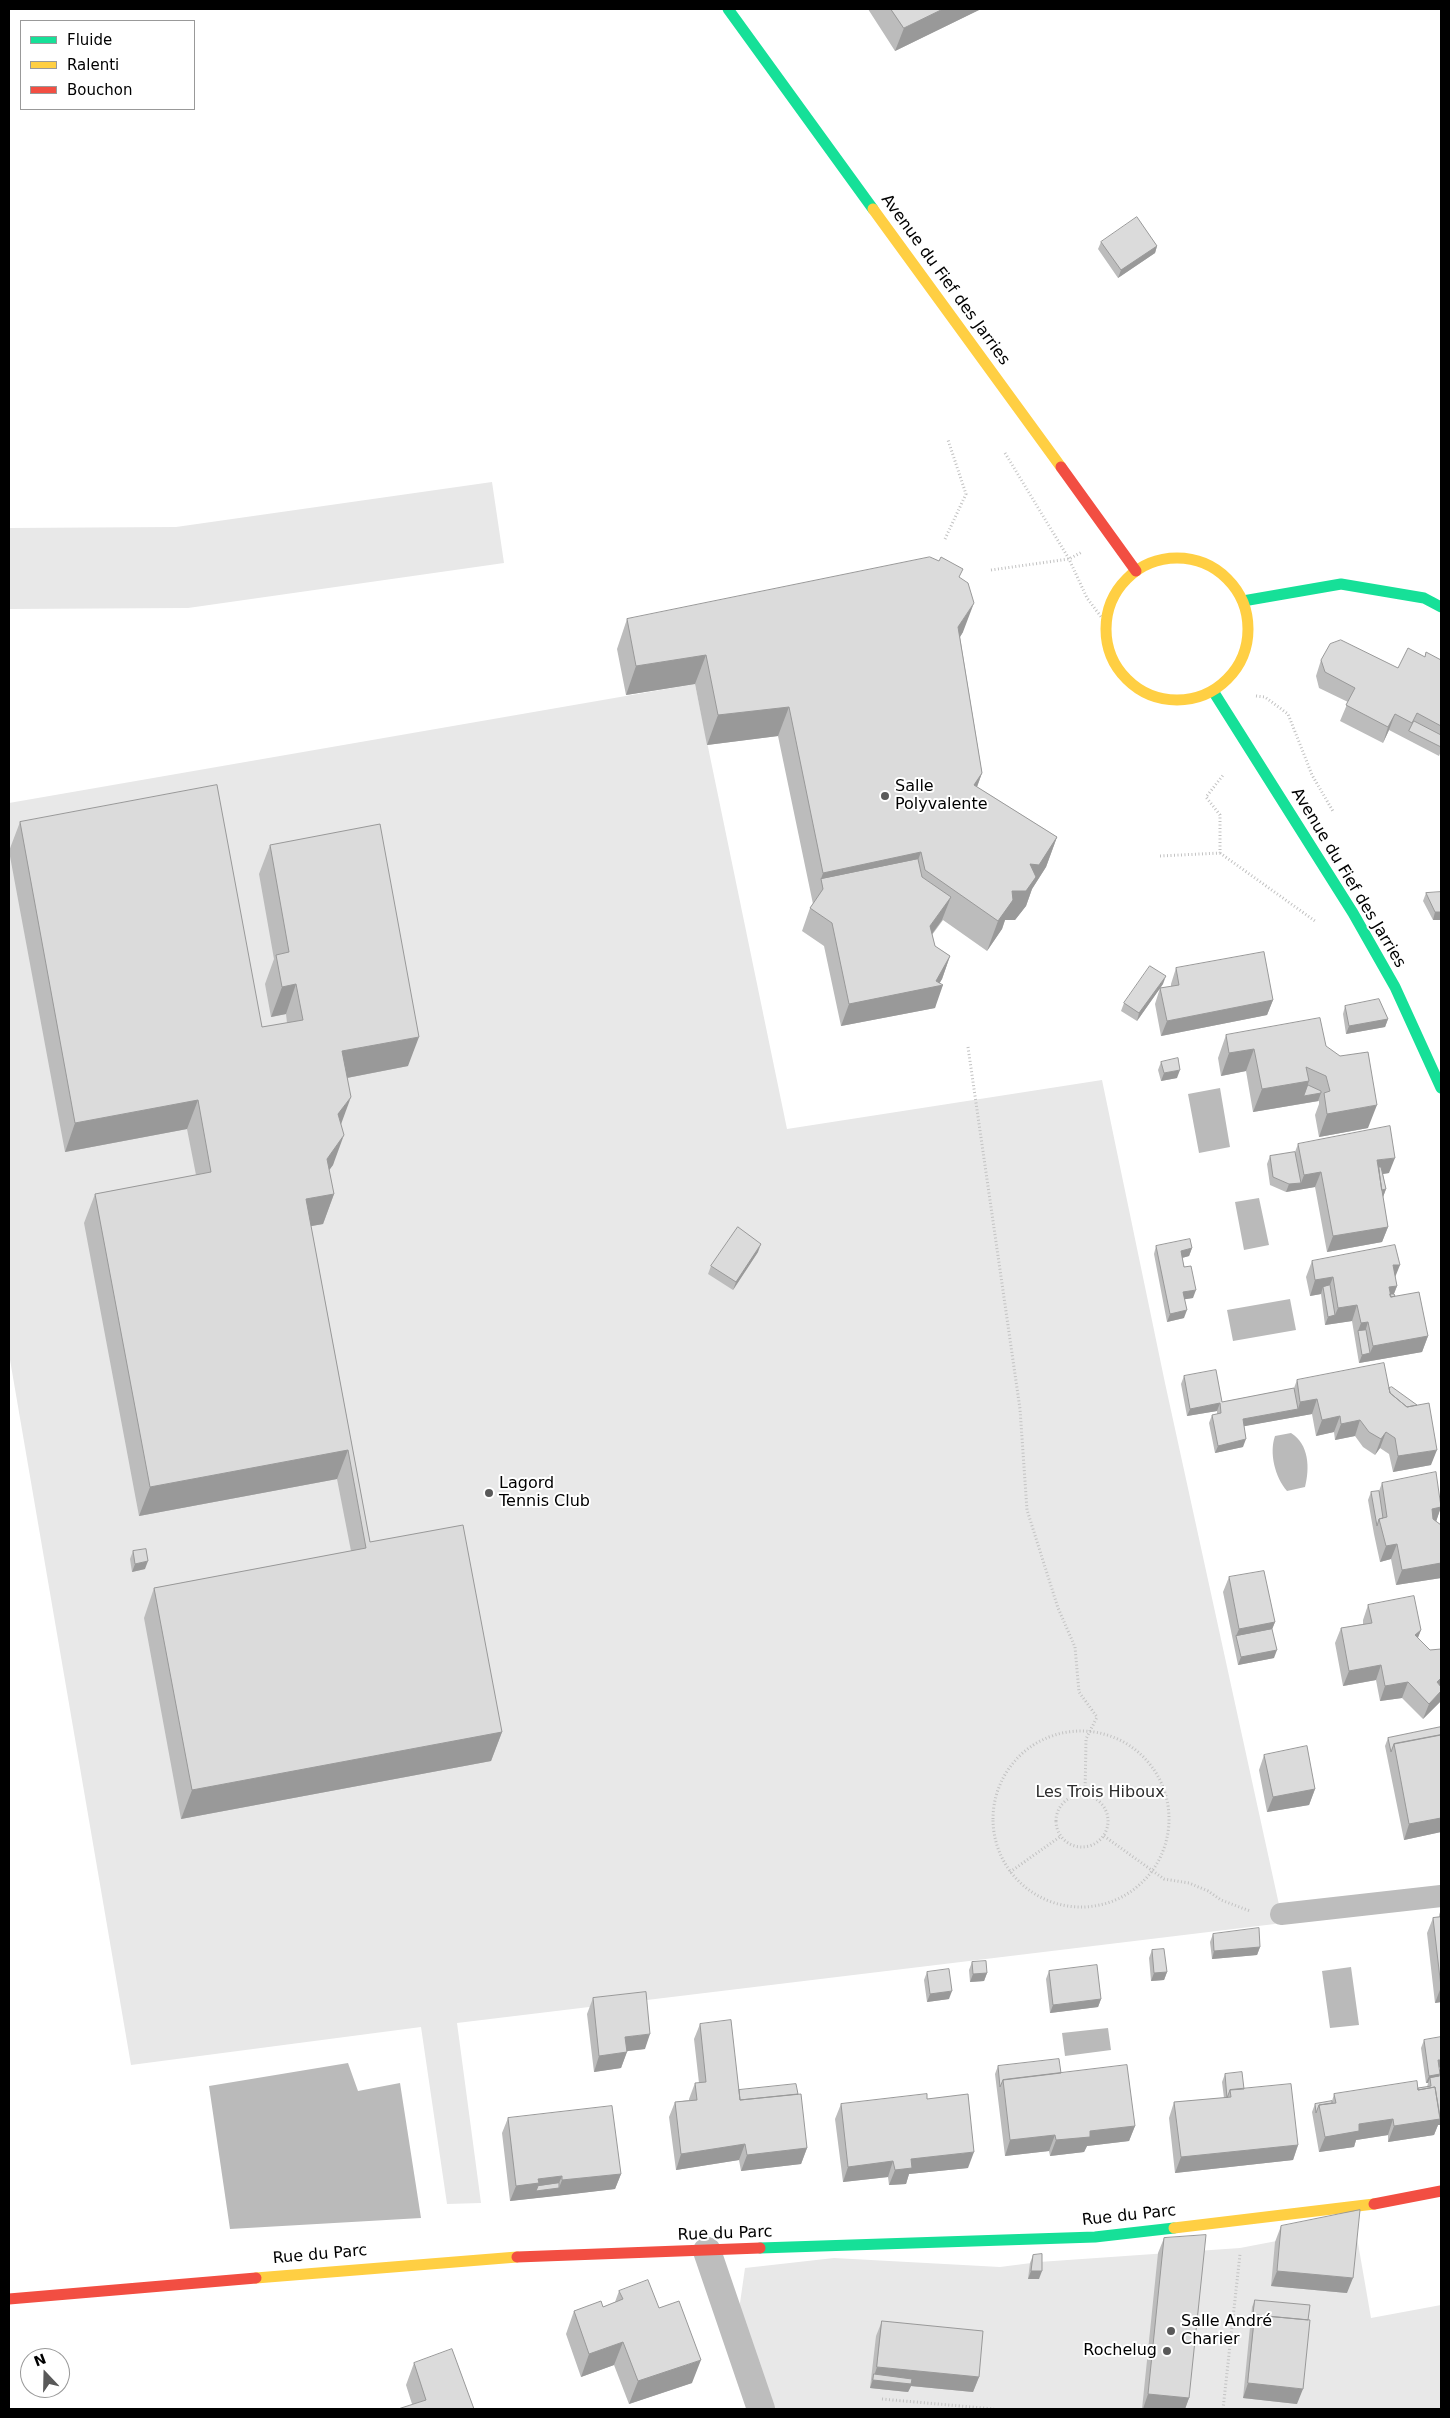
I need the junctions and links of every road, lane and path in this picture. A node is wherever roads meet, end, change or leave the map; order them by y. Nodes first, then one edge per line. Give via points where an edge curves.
1 (728, 9) edge
2 (948, 440) dead end
3 (1110, 535) junction
4 (945, 539) dead end
5 (991, 570) dead end
6 (1136, 571) junction
7 (1243, 601) junction
8 (1441, 607) edge
9 (1213, 691) junction
10 (1248, 744) junction
11 (1220, 853) junction
12 (1160, 856) dead end
13 (1321, 925) dead end
14 (968, 1047) dead end
15 (1441, 1088) edge
16 (1091, 1732) junction
17 (1085, 1795) junction
18 (1061, 1836) junction
19 (1104, 1836) junction
20 (1152, 1871) junction
21 (1010, 1872) junction
22 (1441, 1896) edge
23 (1281, 1914) joint
24 (1441, 2191) edge
25 (1242, 2220) junction
26 (707, 2251) junction
27 (9, 2299) edge
28 (882, 2399) dead end
29 (761, 2409) edge
30 (994, 2409) edge
31 (1223, 2409) edge

1 - 3 street, Avenue du Fief des Jarries
2 - 4 path via 966,494
3 - 5 path via 1069,559
3 - 6 street, Avenue du Fief des Jarries
6 - 7 street via 1154,561 1196,560 1216,569 1232,583
6 - 9 street via 1110,602 1105,622 1109,652 1116,668 1127,681 1146,694 1168,700 1192,699
7 - 8 street via 1341,584 1424,598
7 - 9 street via 1248,620 1248,641 1230,678
9 - 10 street, Avenue du Fief des Jarries
10 - 11 path via 1206,797 1220,815
10 - 15 street, Avenue du Fief des Jarries via 1390,978
11 - 12 path
11 - 13 path
14 - 16 path via 1020,1409 1027,1510 1058,1608 1075,1647 1079,1692 1097,1717
16 - 17 path via 1086,1739
16 - 20 path via 1113,1737 1138,1751 1158,1774 1168,1802 1169,1831 1160,1860
16 - 21 path via 1054,1735 1029,1748 1009,1768 996,1794 993,1822 998,1850
17 - 18 path via 1070,1798 1063,1804 1056,1821
17 - 19 path via 1100,1801 1105,1808 1109,1824
18 - 19 path via 1077,1847 1095,1844
18 - 21 path
19 - 20 path
20 - 21 path via 1142,1884 1118,1900 1089,1908 1059,1905 1033,1894
20 - 23 path via 1164,1879 1189,1883 1246,1910
22 - 23 lane
24 - 25 street, Rue du Parc via 1356,2207
25 - 26 street, Rue du Parc via 1095,2237
25 - 31 path
26 - 27 street, Rue du Parc via 482,2258
26 - 29 street
28 - 30 path

